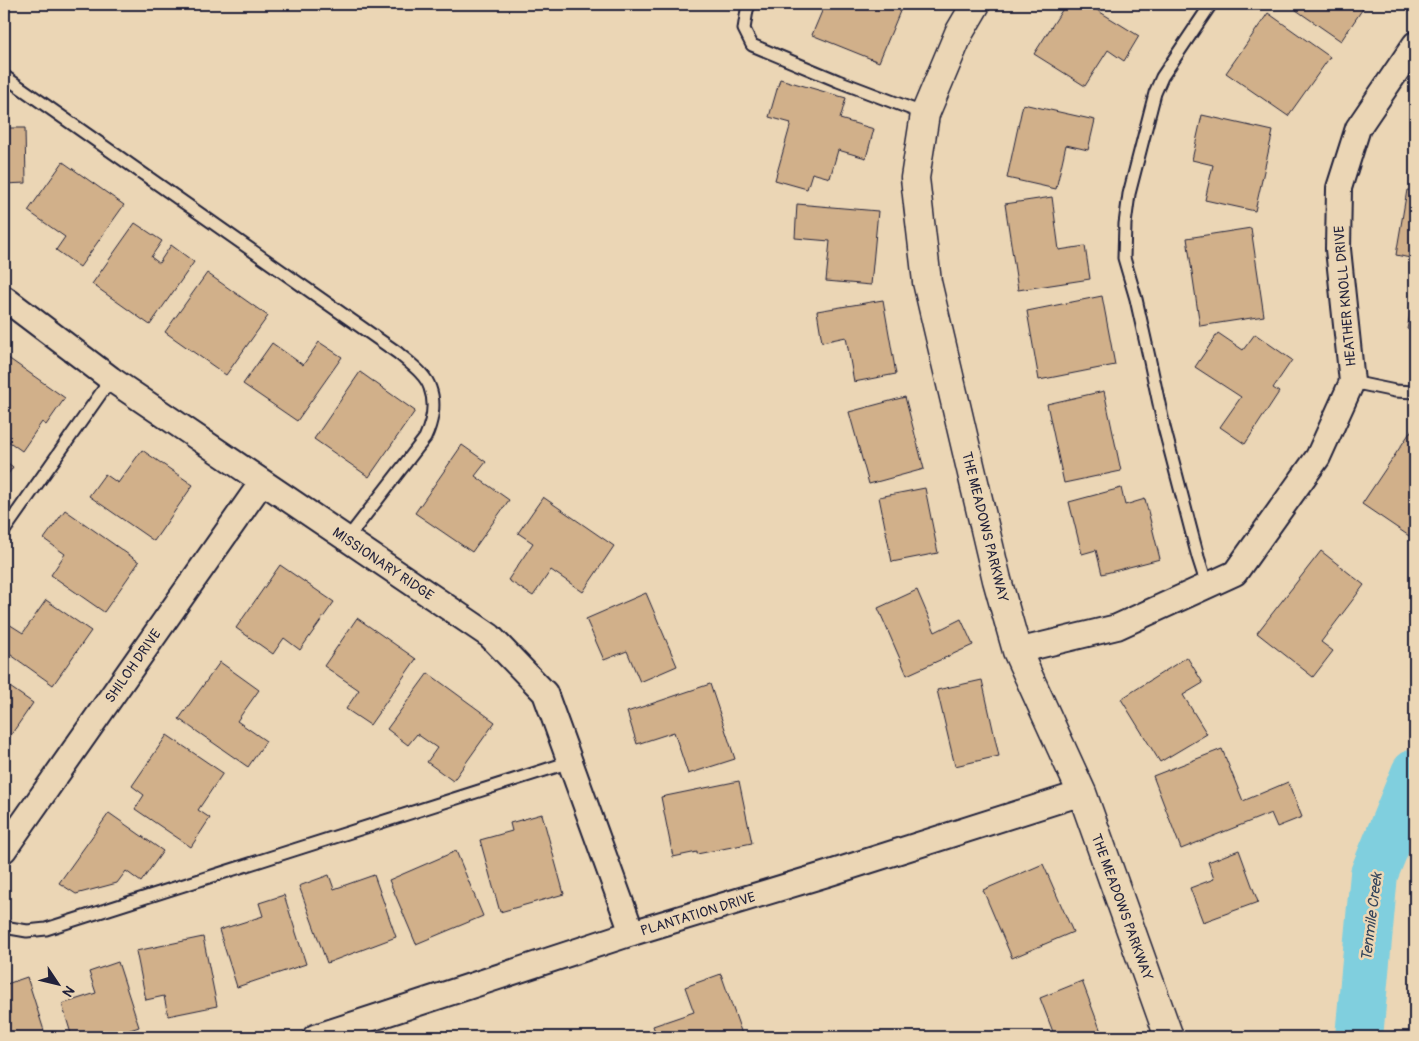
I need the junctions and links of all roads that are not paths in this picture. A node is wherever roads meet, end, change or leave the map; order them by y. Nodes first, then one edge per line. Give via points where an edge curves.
1 (750, 4) edge
2 (976, 4) edge
3 (1211, 4) edge
4 (1415, 44) edge
5 (4, 76) edge
6 (925, 114) junction
7 (4, 298) edge
8 (111, 379) junction
9 (1352, 382) junction
10 (1415, 392) edge
11 (262, 482) junction
12 (4, 531) edge
13 (347, 539) junction
14 (1207, 585) junction
15 (1017, 651) junction
16 (570, 762) junction
17 (1082, 793) junction
18 (4, 850) edge
19 (4, 927) edge
20 (632, 933) junction
21 (315, 1037) edge
22 (1169, 1037) edge

1 - 6 lane via 744,29 752,45
2 - 6 street, THE MEADOWS PARKWAY via 959,33
3 - 14 lane via 1155,93 1129,194 1124,258 1150,357 1166,436
4 - 9 street, HEATHER KNOLL DRIVE via 1358,128 1339,188 1338,249
5 - 13 lane via 398,353 420,372 430,387 431,425 425,438
6 - 15 street, THE MEADOWS PARKWAY via 915,178 927,282 997,580
7 - 8 street, MISSIONARY RIDGE
8 - 11 street, MISSIONARY RIDGE
8 - 12 lane
9 - 10 lane
9 - 14 street, HEATHER KNOLL DRIVE via 1318,457 1235,573
11 - 13 street, MISSIONARY RIDGE
11 - 18 street, SHILOH DRIVE
13 - 16 street, MISSIONARY RIDGE via 490,636 545,693
14 - 15 street, HEATHER KNOLL DRIVE via 1117,627
15 - 17 street, THE MEADOWS PARKWAY
16 - 19 lane via 46,929 27,932
16 - 20 street, MISSIONARY RIDGE
17 - 20 street, PLANTATION DRIVE
17 - 22 street, THE MEADOWS PARKWAY
20 - 21 street, PLANTATION DRIVE

